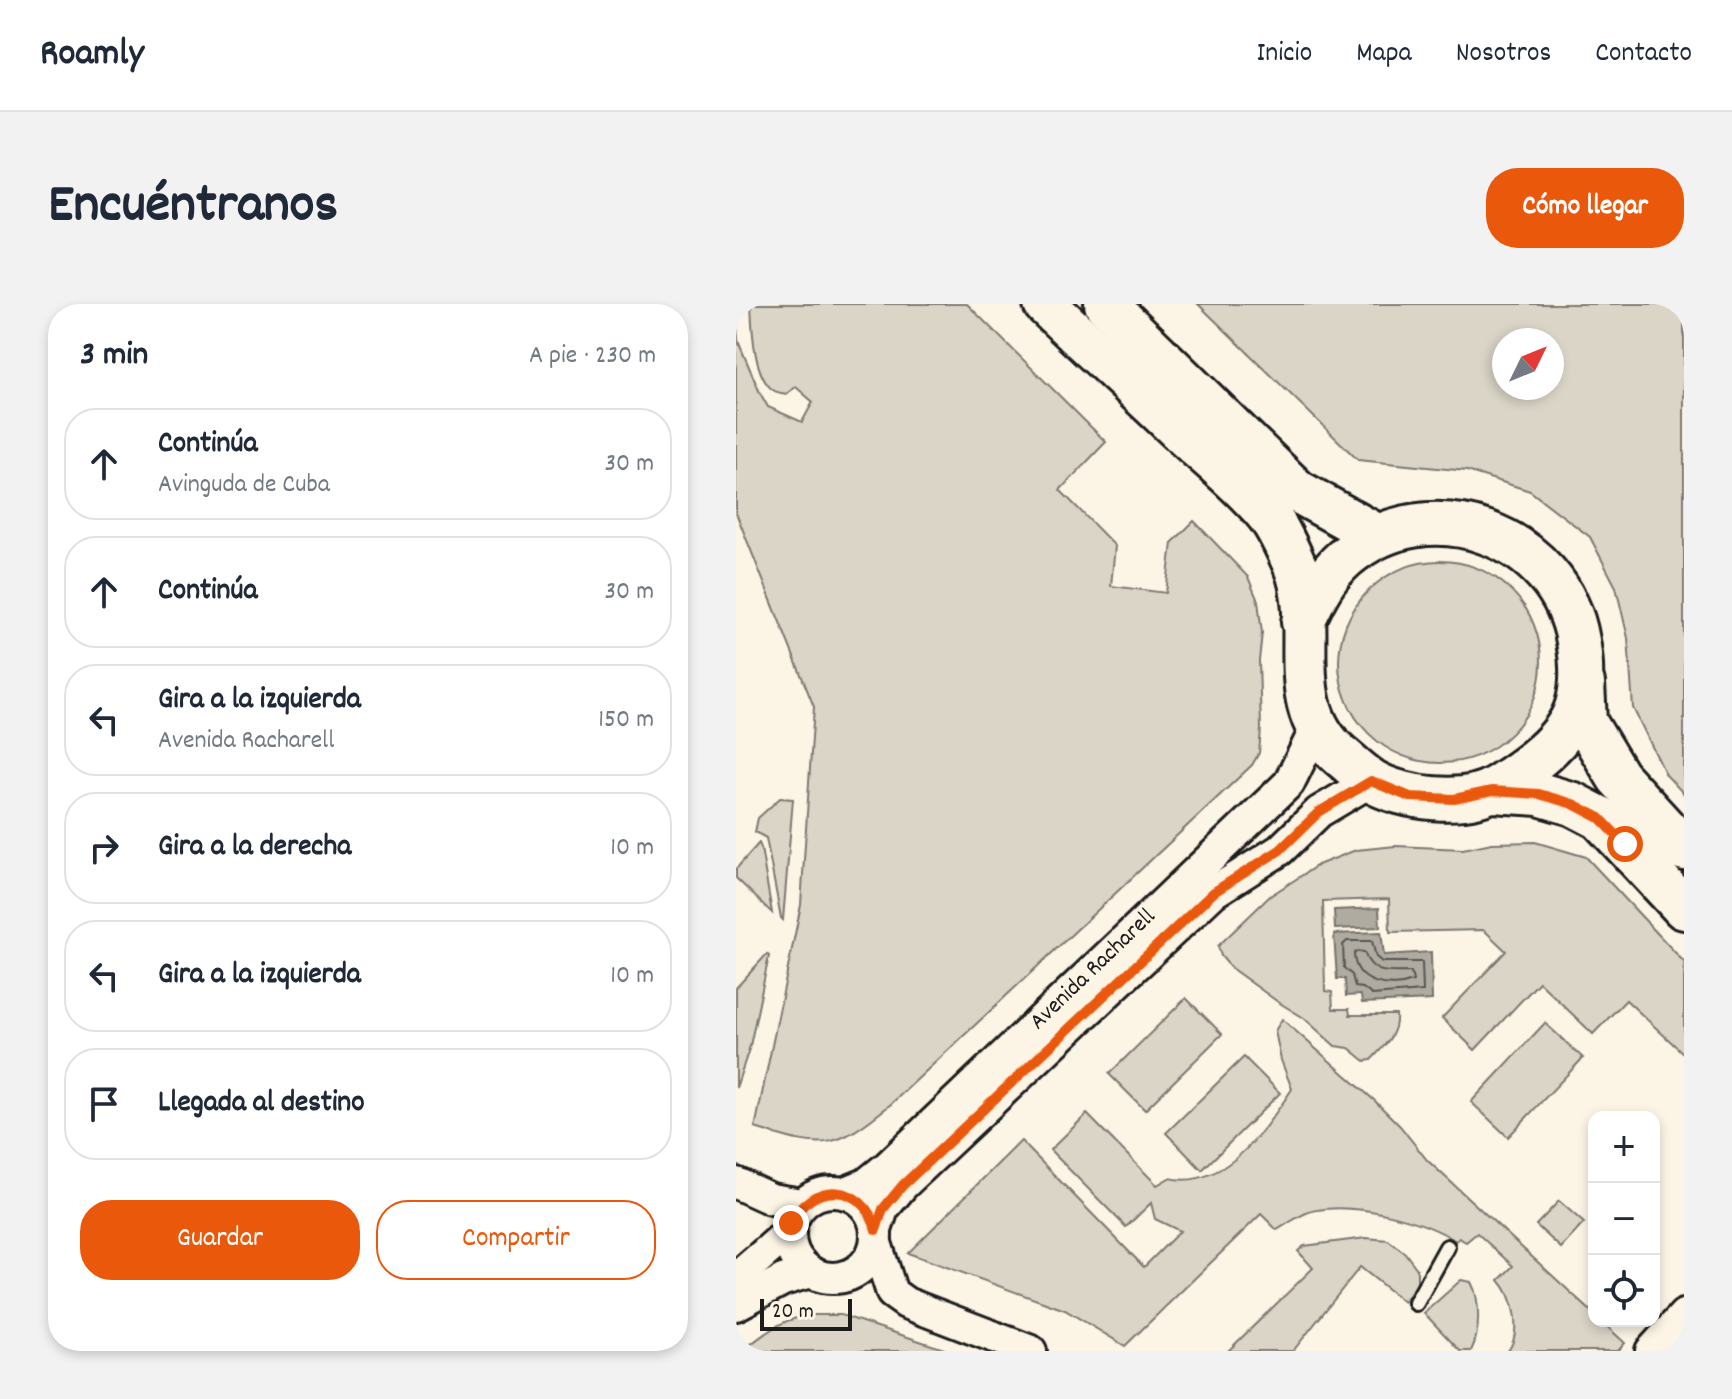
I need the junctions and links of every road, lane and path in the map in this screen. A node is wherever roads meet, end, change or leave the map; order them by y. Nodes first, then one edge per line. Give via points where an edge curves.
1 (1045, 304) edge
2 (1106, 304) edge
3 (1378, 536) junction
4 (1303, 622) junction
5 (1583, 666) junction
6 (1317, 726) junction
7 (1371, 781) junction
8 (1492, 791) junction
9 (1684, 849) edge
10 (1684, 908) edge
11 (736, 1183) edge
12 (844, 1193) junction
13 (796, 1217) junction
14 (876, 1236) junction
15 (1447, 1247) dead end
16 (810, 1272) junction
17 (736, 1278) edge
18 (1416, 1303) dead end
19 (736, 1305) edge
20 (1684, 1315) edge
21 (1031, 1351) edge
22 (1651, 1351) edge

1 - 4 main road via 1269,516 1303,592
2 - 3 main road via 1297,491
3 - 4 main road via 1346,558 1320,586
3 - 5 main road via 1424,523 1472,526 1516,545 1552,577 1575,619
4 - 6 main road via 1303,669
5 - 8 main road via 1577,707 1558,738
5 - 9 main road via 1585,722 1618,777
6 - 7 main road
6 - 12 street, Avenida Racharell via 1289,783 887,1167
7 - 8 main road via 1410,797 1454,799
7 - 14 street, Avenida Racharell via 1319,812 1280,850 1214,892 903,1185 883,1209
8 - 10 main road via 1539,794 1600,818
11 - 13 street
12 - 13 street via 822,1193
12 - 14 street via 865,1206
13 - 16 street via 794,1255
13 - 17 street
14 - 16 street via 871,1256 852,1274 831,1278
14 - 21 street via 892,1293
15 - 18 lane
16 - 19 street
20 - 22 street

